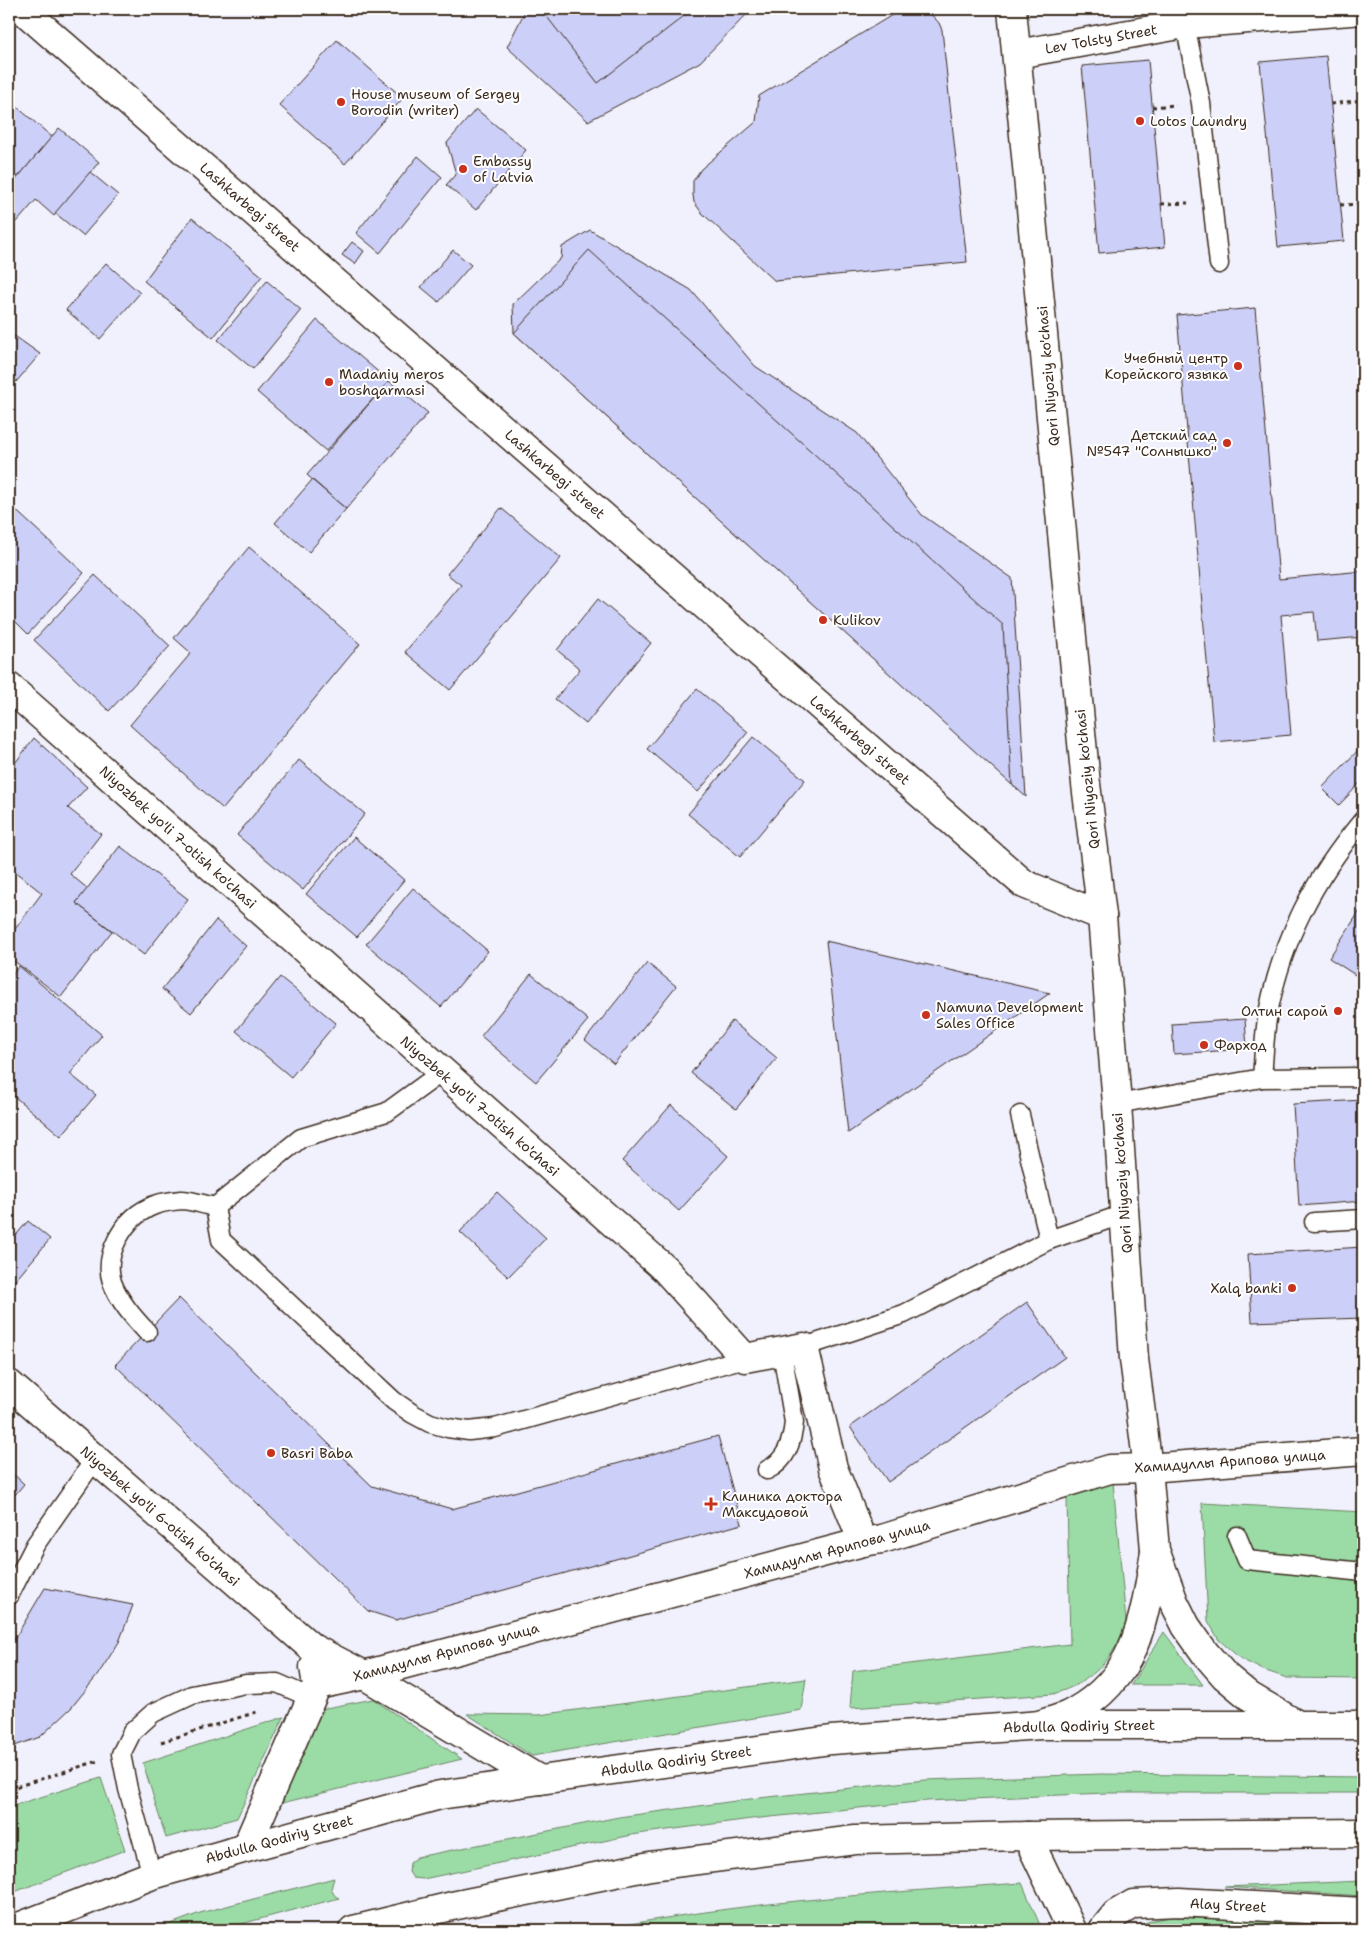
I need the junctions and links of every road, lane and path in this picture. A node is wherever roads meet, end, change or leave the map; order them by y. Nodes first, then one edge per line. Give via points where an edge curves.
1 (22, 9) edge
2 (1012, 9) edge
3 (1363, 10) edge
4 (1185, 24) junction
5 (1017, 54) junction
6 (1363, 100) edge
7 (1331, 104) dead end
8 (1340, 204) dead end
9 (1363, 204) edge
10 (1219, 264) dead end
11 (9, 687) edge
12 (1363, 820) edge
13 (1102, 916) junction
14 (442, 1072) junction
15 (1363, 1077) edge
16 (1262, 1078) junction
17 (1117, 1104) junction
18 (1020, 1115) dead end
19 (215, 1207) junction
20 (1124, 1214) junction
21 (1363, 1219) edge
22 (1314, 1222) dead end
23 (1049, 1240) junction
24 (147, 1332) dead end
25 (793, 1350) junction
26 (745, 1358) junction
27 (9, 1384) edge
28 (1363, 1451) edge
29 (96, 1459) junction
30 (1148, 1468) junction
31 (767, 1470) dead end
32 (1236, 1536) dead end
33 (863, 1542) junction
34 (1156, 1550) junction
35 (1363, 1572) edge
36 (9, 1596) edge
37 (312, 1648) junction
38 (364, 1674) junction
39 (314, 1692) junction
40 (1041, 1725) junction
41 (1298, 1725) junction
42 (1363, 1725) edge
43 (540, 1780) junction
44 (1363, 1833) edge
45 (1027, 1836) junction
46 (246, 1848) junction
47 (152, 1874) junction
48 (1363, 1912) edge
49 (11, 1930) edge
50 (353, 1930) edge
51 (1072, 1930) edge
52 (1103, 1930) edge

1 - 13 street, Lashkarbegi street via 1024,884
2 - 5 street, Qori Niyoziy ko'chasi
3 - 4 street, Lev Tolsty Street
4 - 5 street, Lev Tolsty Street
4 - 10 lane via 1202,104
5 - 13 street, Qori Niyoziy ko'chasi
6 - 7 path
8 - 9 path
11 - 14 street, Niyozbek yo'li 7-otish ko'chasi
12 - 16 lane via 1334,856 1296,920 1282,957 1268,1014
13 - 17 street, Qori Niyoziy ko'chasi
14 - 19 lane via 387,1112 301,1138
14 - 26 street, Niyozbek yo'li 7-otish ko'chasi via 665,1269
15 - 16 lane
16 - 17 lane
17 - 20 street, Qori Niyoziy ko'chasi
18 - 23 lane
19 - 24 lane via 183,1200 160,1203 136,1216 120,1234 111,1257 112,1281 127,1308
19 - 26 lane via 221,1240 394,1401 430,1423 468,1431 496,1428
20 - 23 lane
20 - 30 street, Qori Niyoziy ko'chasi via 1134,1359
21 - 22 lane
23 - 25 lane via 904,1314
25 - 26 street
25 - 31 lane via 793,1432 784,1456
25 - 33 street via 833,1468
27 - 29 street, Niyozbek yo'li 6-otish ko'chasi
28 - 30 street, Хамидуллы Арипова улица
29 - 36 lane via 35,1545
29 - 37 street, Niyozbek yo'li 6-otish ko'chasi
30 - 33 street, Хамидуллы Арипова улица via 1110,1469 882,1539
30 - 34 street, Qori Niyoziy ko'chasi
32 - 35 lane via 1247,1560
33 - 38 street, Хамидуллы Арипова улица
34 - 40 street, Qori Niyoziy ko'chasi via 1145,1610 1124,1665 1098,1697 1073,1713
34 - 41 street, Qori Niyoziy ko'chasi via 1174,1602 1205,1653 1249,1696
37 - 38 street, Niyozbek yo'li 6-otish ko'chasi
37 - 39 street
38 - 39 street, Хамидуллы Арипова улица
38 - 43 street, Niyozbek yo'li 6-otish ko'chasi
39 - 46 street
39 - 47 lane via 277,1683 246,1684 192,1695 153,1712 132,1732 121,1754
40 - 41 street, Abdulla Qodiriy Street
40 - 43 street, Abdulla Qodiriy Street via 831,1740
41 - 42 street, Abdulla Qodiriy Street
43 - 46 street, Abdulla Qodiriy Street via 440,1796
44 - 45 street
45 - 50 street via 855,1840 650,1866 452,1906
45 - 51 street
46 - 47 street, Abdulla Qodiriy Street
47 - 49 street, Abdulla Qodiriy Street
48 - 52 street, Alay Street via 1179,1902 1133,1904 1116,1914

